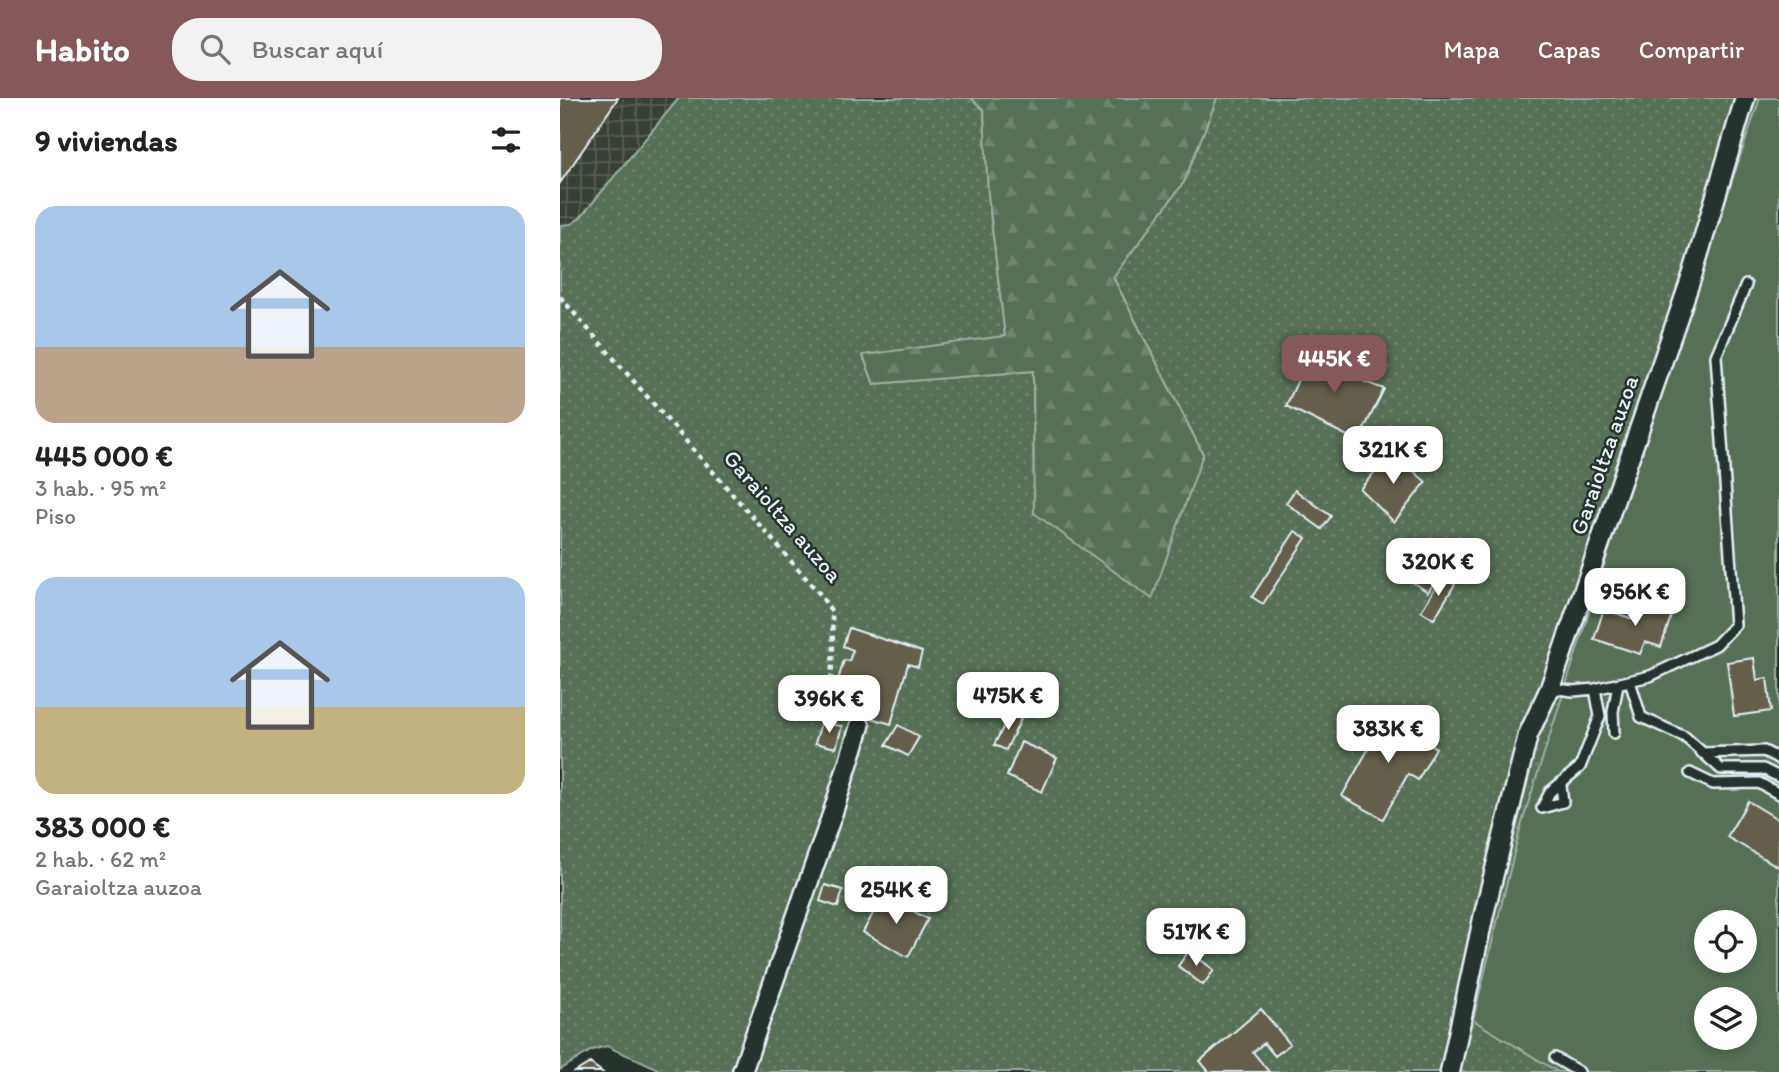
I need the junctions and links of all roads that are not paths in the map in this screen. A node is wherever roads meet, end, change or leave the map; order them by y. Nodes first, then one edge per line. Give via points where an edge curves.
1 (1745, 98) edge
2 (1746, 285) dead end
3 (1630, 681) junction
4 (1618, 684) junction
5 (1550, 688) junction
6 (1595, 689) junction
7 (860, 726) road end
8 (1614, 733) dead end
9 (1702, 753) junction
10 (1779, 759) edge
11 (1690, 773) dead end
12 (1779, 777) edge
13 (1560, 786) junction
14 (1779, 794) edge
15 (1555, 1058) dead end
16 (741, 1072) edge
17 (1450, 1072) edge
18 (1578, 1072) edge

1 - 5 street, Garaioltza auzoa via 1693,273
2 - 3 lane via 1716,356 1735,625 1716,645
3 - 4 lane
3 - 9 lane via 1641,717 1685,737
4 - 6 lane
4 - 8 lane
5 - 6 lane
5 - 17 street, Garaioltza auzoa via 1528,735
6 - 13 lane via 1600,716 1591,741 1580,767
7 - 16 street
9 - 10 lane via 1764,751
9 - 12 lane via 1721,769 1763,769
11 - 14 lane via 1713,784 1759,783
13 - 13 lane via 1550,792 1542,808 1563,803
15 - 18 lane

